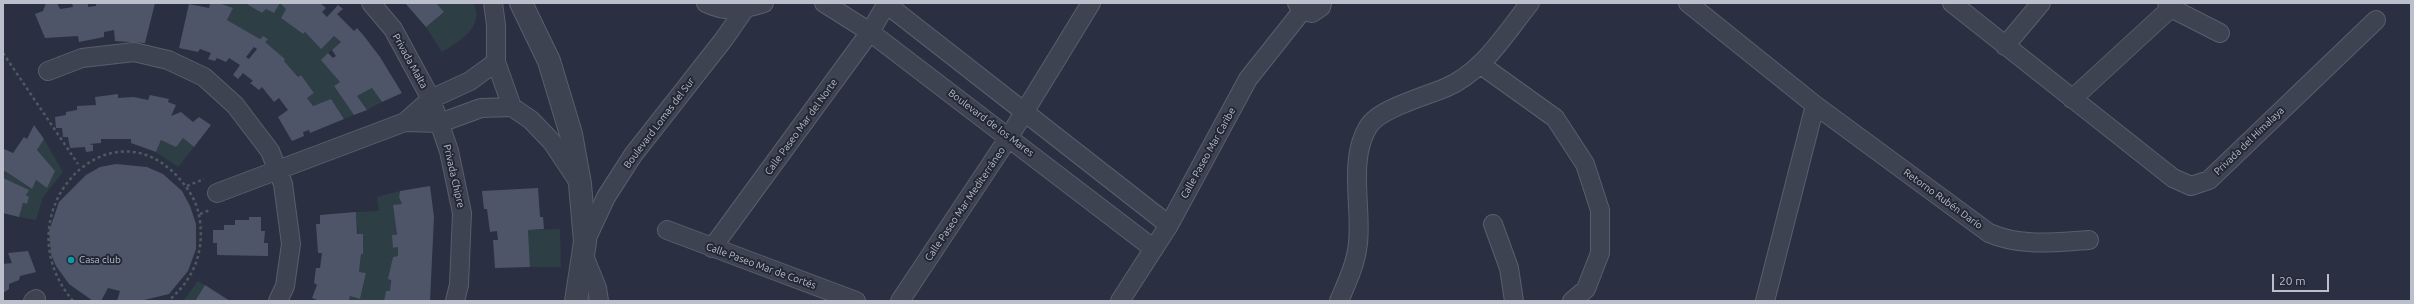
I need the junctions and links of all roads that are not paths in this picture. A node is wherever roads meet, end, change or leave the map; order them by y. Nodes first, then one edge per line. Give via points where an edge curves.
1 (371, 3) edge
2 (493, 3) edge
3 (521, 3) edge
4 (706, 3) edge
5 (764, 3) edge
6 (824, 3) edge
7 (886, 3) edge
8 (1091, 3) edge
9 (1322, 3) edge
10 (1530, 3) edge
11 (1688, 3) edge
12 (1952, 3) edge
13 (2041, 3) edge
14 (2169, 6) edge
15 (746, 7) edge
16 (1300, 7) edge
17 (2376, 20) dead end
18 (870, 32) junction
19 (2220, 33) dead end
20 (2005, 46) junction
21 (496, 62) junction
22 (1481, 65) junction
23 (48, 71) dead end
24 (431, 99) junction
25 (2072, 99) junction
26 (1815, 105) junction
27 (512, 107) junction
28 (1023, 110) junction
29 (405, 122) junction
30 (440, 123) junction
31 (1009, 137) junction
32 (278, 170) junction
33 (580, 184) junction
34 (217, 193) dead end
35 (1493, 224) dead end
36 (1169, 225) junction
37 (667, 230) dead end
38 (2089, 240) dead end
39 (712, 248) junction
40 (1154, 248) junction
41 (584, 249) junction
42 (278, 301) edge
43 (455, 301) edge
44 (576, 301) edge
45 (599, 301) edge
46 (856, 301) edge
47 (900, 301) edge
48 (1120, 301) edge
49 (1340, 301) edge
50 (1514, 301) edge
51 (1572, 301) edge
52 (1765, 301) edge

1 - 24 street, Privada Malta via 393,29
2 - 21 street
3 - 33 street via 549,62 571,134
4 - 15 street via 717,9
5 - 15 street
6 - 18 street, Boulevard de los Mares
7 - 18 street, Calle Paseo Mar del Norte
7 - 28 street
8 - 28 street, Calle Paseo Mar Mediterráneo
9 - 16 street via 1321,7 1312,13
10 - 22 street
11 - 26 street, Retorno Rubén Darío
12 - 20 street, Privada del Himalaya
13 - 20 street
14 - 19 street
14 - 25 street
15 - 41 street, Boulevard Lomas del Sur via 633,155 606,197
16 - 36 street, Calle Paseo Mar Caribe via 1248,79
17 - 25 street, Privada del Himalaya via 2209,180 2191,186 2173,178
18 - 31 street, Boulevard de los Mares
18 - 39 street, Calle Paseo Mar del Norte
20 - 25 street, Privada del Himalaya
21 - 24 street via 470,81
21 - 27 street
22 - 49 street via 1448,87 1380,115 1368,126 1360,146 1358,244
22 - 51 street via 1555,118 1585,164 1600,210 1600,253 1586,289
23 - 32 street via 82,58 134,52 168,60 204,77 235,105 270,151
24 - 29 street
24 - 30 street, Privada Malta
26 - 38 street, Retorno Rubén Darío via 1989,233 2005,240 2029,243
26 - 52 street
27 - 30 street via 481,108
27 - 33 street via 531,120 552,142
28 - 31 street, Calle Paseo Mar Mediterráneo
28 - 36 street
29 - 30 street
29 - 32 street
30 - 43 street, Privada Chipre via 450,151 462,212 459,285
31 - 40 street, Boulevard de los Mares
31 - 47 street, Calle Paseo Mar Mediterráneo
32 - 34 street
32 - 42 street via 283,184 291,244 285,286
33 - 41 street
35 - 50 street via 1509,268
36 - 40 street, Calle Paseo Mar Caribe
37 - 39 street, Calle Paseo Mar de Cortés
39 - 46 street, Calle Paseo Mar de Cortés
40 - 48 street, Calle Paseo Mar Caribe
41 - 44 street
41 - 45 street

